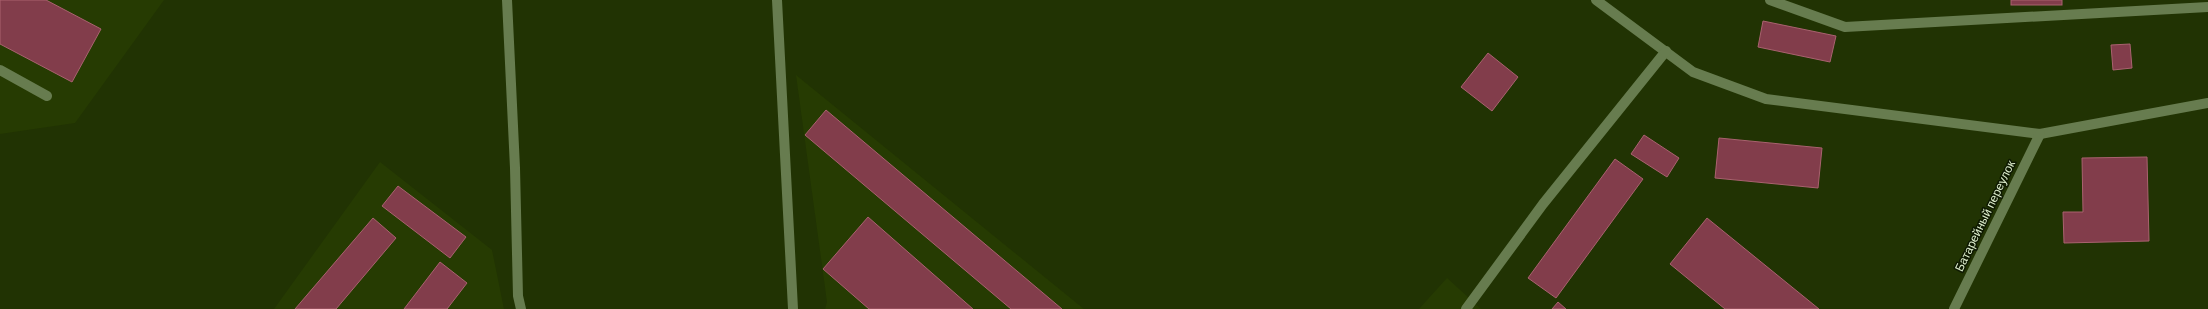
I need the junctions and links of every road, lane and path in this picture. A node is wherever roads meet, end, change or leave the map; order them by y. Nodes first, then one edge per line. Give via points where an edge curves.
1 (507, 0) edge
2 (777, 0) edge
3 (1596, 0) edge
4 (1770, 0) edge
5 (2208, 7) edge
6 (1666, 51) junction
7 (0, 70) edge
8 (47, 96) dead end
9 (2208, 103) edge
10 (2040, 134) junction
11 (521, 309) edge
12 (793, 309) edge
13 (1466, 309) edge
14 (1954, 309) edge

1 - 11 street via 518,296
2 - 12 street
3 - 6 street
4 - 5 street via 1845,27
6 - 10 street via 1693,72 1766,99
6 - 13 street via 1543,204
7 - 8 street
9 - 10 street
10 - 14 street, Батарейный переулок

